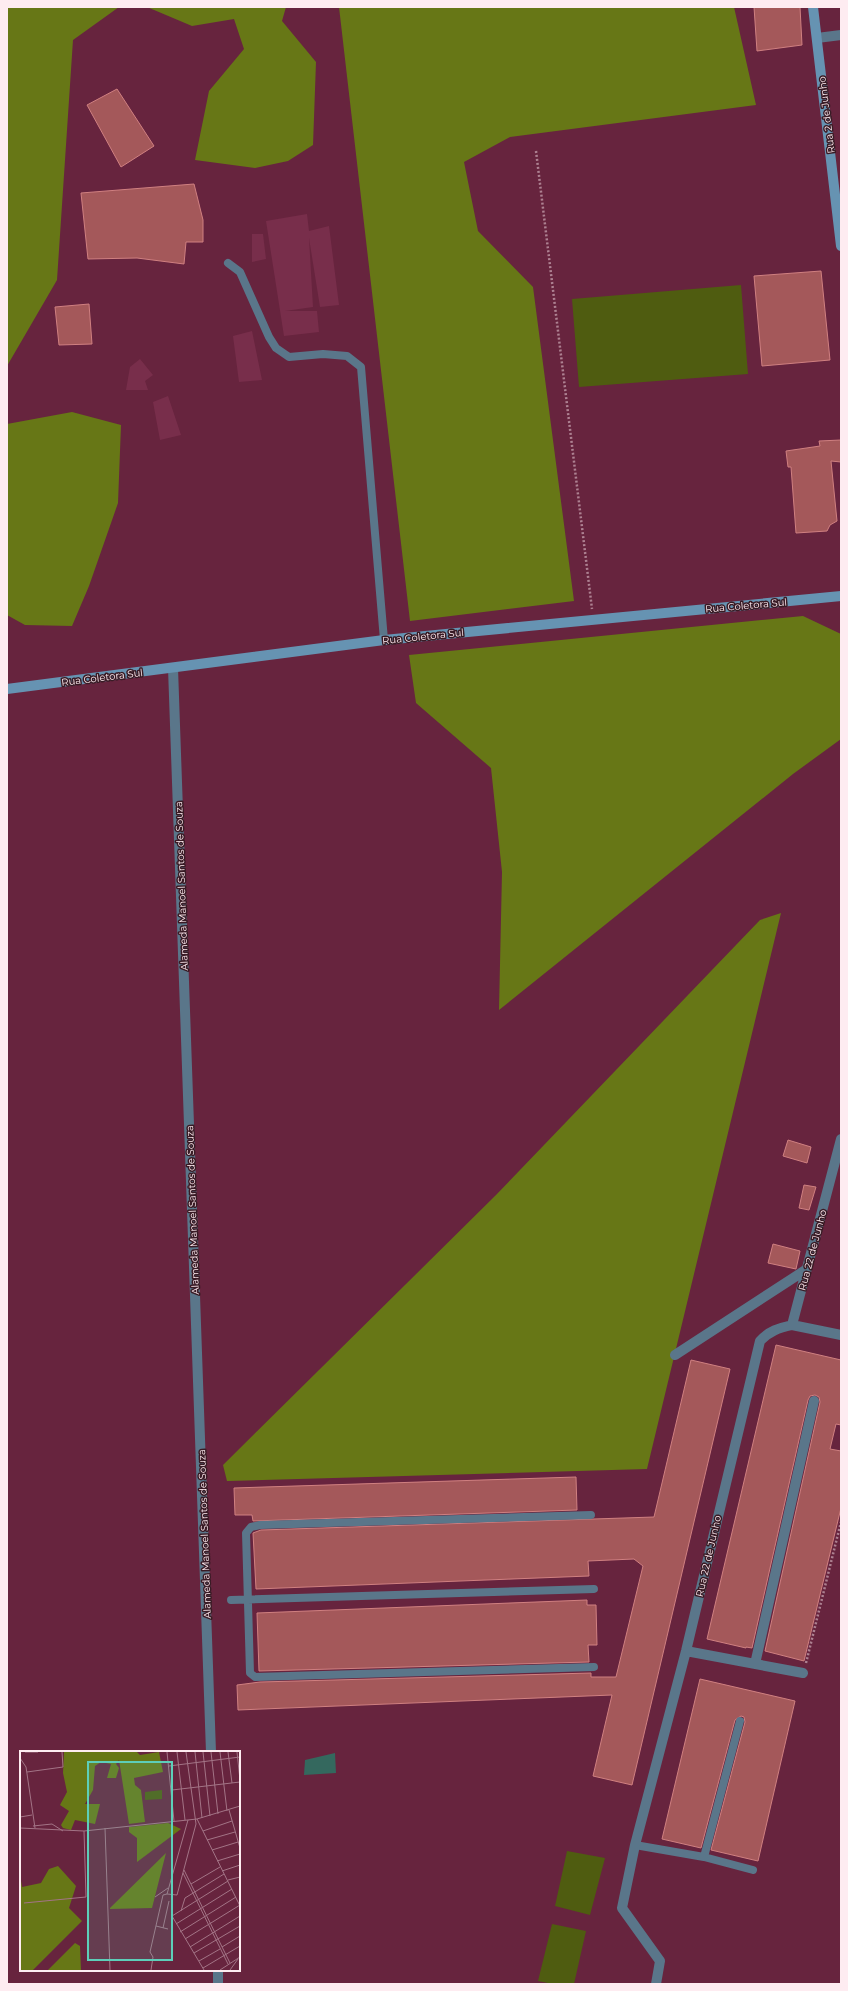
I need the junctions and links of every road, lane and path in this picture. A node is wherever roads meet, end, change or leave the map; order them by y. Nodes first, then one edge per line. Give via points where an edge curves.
1 (813, 7) edge
2 (841, 35) edge
3 (817, 38) junction
4 (536, 151) dead end
5 (841, 246) edge
6 (228, 263) dead end
7 (841, 596) edge
8 (594, 620) junction
9 (384, 640) junction
10 (173, 668) junction
11 (7, 689) edge
12 (841, 1139) edge
13 (807, 1269) junction
14 (792, 1325) junction
15 (841, 1336) edge
16 (675, 1355) dead end
17 (814, 1401) dead end
18 (591, 1515) dead end
19 (841, 1522) edge
20 (594, 1589) dead end
21 (248, 1599) junction
22 (230, 1600) dead end
23 (686, 1651) junction
24 (755, 1664) junction
25 (594, 1667) dead end
26 (803, 1673) joint
27 (740, 1721) dead end
28 (211, 1751) edge
29 (635, 1845) junction
30 (704, 1857) junction
31 (753, 1870) dead end
32 (218, 1971) edge
33 (218, 1984) edge
34 (656, 1984) edge

1 - 3 street, Rua 2 de Junho
2 - 3 street
3 - 5 street, Rua 2 de Junho
4 - 8 path
6 - 9 lane via 240,272 269,338 276,348 289,356 347,356 361,367
7 - 8 street, Rua Coletora Sul
8 - 9 street, Rua Coletora Sul
9 - 10 street, Rua Coletora Sul
10 - 11 street, Rua Coletora Sul
10 - 28 street, Alameda Manoel Santos de Souza
12 - 13 street, Rua 22 de Junho
13 - 14 street, Rua 22 de Junho
13 - 16 street
14 - 15 street
14 - 23 street, Rua 22 de Junho via 777,1329 765,1335 760,1341
17 - 24 street
18 - 21 lane via 251,1527 246,1533
19 - 26 path
20 - 21 lane
21 - 22 lane
21 - 25 lane via 250,1673 255,1677
23 - 24 street
23 - 29 street, Rua 22 de Junho
24 - 26 street
27 - 30 lane
29 - 30 lane
29 - 34 street, Rua 22 de Junho via 622,1908 660,1961
30 - 31 lane
32 - 33 street

